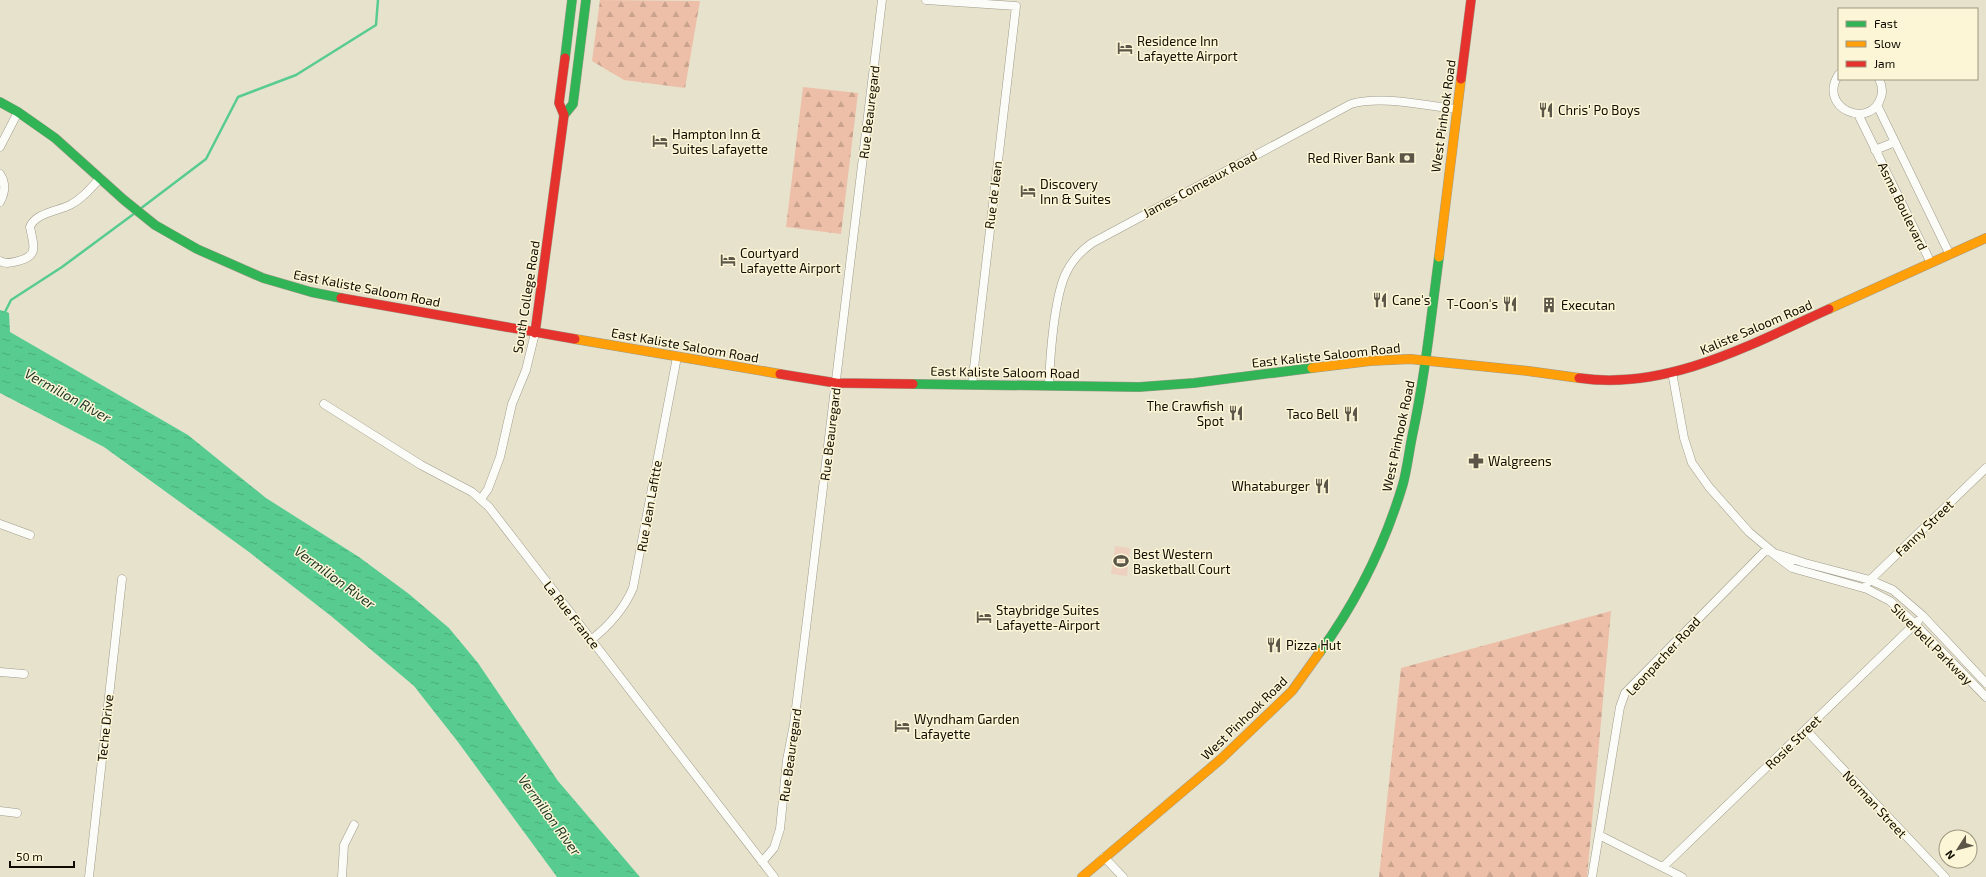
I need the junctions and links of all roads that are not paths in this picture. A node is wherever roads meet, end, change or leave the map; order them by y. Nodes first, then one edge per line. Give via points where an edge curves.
1 (572, 0) edge
2 (586, 0) edge
3 (882, 0) edge
4 (926, 0) edge
5 (1471, 0) edge
6 (1838, 76) edge
7 (1879, 80) edge
8 (0, 102) edge
9 (1877, 105) junction
10 (1457, 109) junction
11 (18, 112) junction
12 (1858, 114) junction
13 (564, 115) junction
14 (1895, 142) junction
15 (0, 147) edge
16 (1875, 150) junction
17 (0, 174) edge
18 (100, 178) junction
19 (0, 202) edge
20 (1986, 238) edge
21 (1949, 253) junction
22 (0, 261) edge
23 (1931, 263) junction
24 (535, 333) junction
25 (677, 357) junction
26 (1426, 360) junction
27 (1672, 372) junction
28 (836, 383) junction
29 (972, 385) junction
30 (1049, 385) junction
31 (324, 404) dead end
32 (1986, 468) edge
33 (481, 499) junction
34 (0, 524) edge
35 (30, 535) dead end
36 (1767, 549) junction
37 (122, 580) dead end
38 (1870, 580) junction
39 (1863, 588) junction
40 (1923, 616) junction
41 (1915, 624) junction
42 (591, 640) junction
43 (0, 672) edge
44 (24, 674) dead end
45 (1984, 678) edge
46 (1974, 685) junction
47 (1986, 697) edge
48 (1806, 730) junction
49 (0, 811) edge
50 (17, 813) dead end
51 (354, 825) dead end
52 (1599, 835) junction
53 (1104, 857) junction
54 (762, 862) junction
55 (1663, 867) junction
56 (89, 877) edge
57 (342, 877) edge
58 (774, 877) edge
59 (1082, 877) edge
60 (1123, 877) edge
61 (1592, 877) edge
62 (1682, 877) edge
63 (1945, 877) edge

1 - 13 main road, South College Road via 559,103
2 - 13 main road, South College Road via 573,104
3 - 28 street, Rue Beauregard
4 - 29 street, Rue de Jean via 1016,6
5 - 10 main road, West Pinhook Road
6 - 12 street via 1834,86 1836,100 1844,110
7 - 9 street via 1882,96
8 - 11 main road, East Kaliste Saloom Road
9 - 12 street via 1868,112
9 - 14 street, Asma Boulevard
10 - 26 main road, West Pinhook Road
10 - 30 street, James Comeaux Road via 1380,101 1351,104 1092,243 1077,256 1062,282
11 - 15 street
11 - 18 main road, East Kaliste Saloom Road via 55,138
12 - 16 street, Asma Boulevard
13 - 24 main road, South College Road
14 - 16 street, Asma Boulevard
14 - 21 street, Asma Boulevard
16 - 23 street, Asma Boulevard
17 - 19 street via 4,182
18 - 22 street via 72,204 36,219 30,227 34,247 31,256 10,263
18 - 24 main road, East Kaliste Saloom Road via 155,224 184,243 238,268 291,287
20 - 21 main road, Kaliste Saloom Road
21 - 23 main road, Kaliste Saloom Road
23 - 27 main road, Kaliste Saloom Road via 1747,347 1712,361
24 - 25 main road, East Kaliste Saloom Road
24 - 33 street, South College Road via 526,370 512,404 500,457 488,489
25 - 28 main road, East Kaliste Saloom Road
25 - 42 street, Rue Jean Lafitte via 633,588 617,616
26 - 27 main road, Kaliste Saloom Road via 1597,380 1640,379
26 - 30 main road, East Kaliste Saloom Road via 1370,361 1170,386
26 - 53 main road, West Pinhook Road via 1411,452 1396,506 1369,571 1330,640 1292,691 1254,730
27 - 36 street, Silverbell Parkway via 1684,438 1692,463 1709,488
28 - 29 main road, East Kaliste Saloom Road
28 - 54 street, Rue Beauregard via 780,829 774,848
29 - 30 main road, East Kaliste Saloom Road
31 - 33 street, La Rue France
32 - 38 street, Fanny Street
33 - 42 street, La Rue France
34 - 35 street
36 - 38 street, Silverbell Parkway via 1799,562
36 - 39 street, Silverbell Parkway via 1797,570
36 - 52 street, Leonpacher Road via 1625,693 1620,707
37 - 56 street, Teche Drive
38 - 39 street, Fanny Street
38 - 40 street, Silverbell Parkway via 1893,590
39 - 41 street, Silverbell Parkway via 1890,601
40 - 41 street, Rosie Street
40 - 45 street, Silverbell Parkway
41 - 46 street, Silverbell Parkway
41 - 48 street, Rosie Street
42 - 54 street, La Rue France
43 - 44 street
45 - 46 street
46 - 47 street, Silverbell Parkway
48 - 55 street, Rosie Street
48 - 63 street, Norman Street
49 - 50 street
51 - 57 street via 344,845
52 - 55 street
52 - 61 street, Leonpacher Road
53 - 59 main road, West Pinhook Road
53 - 60 street
54 - 58 street, La Rue France
55 - 62 street

